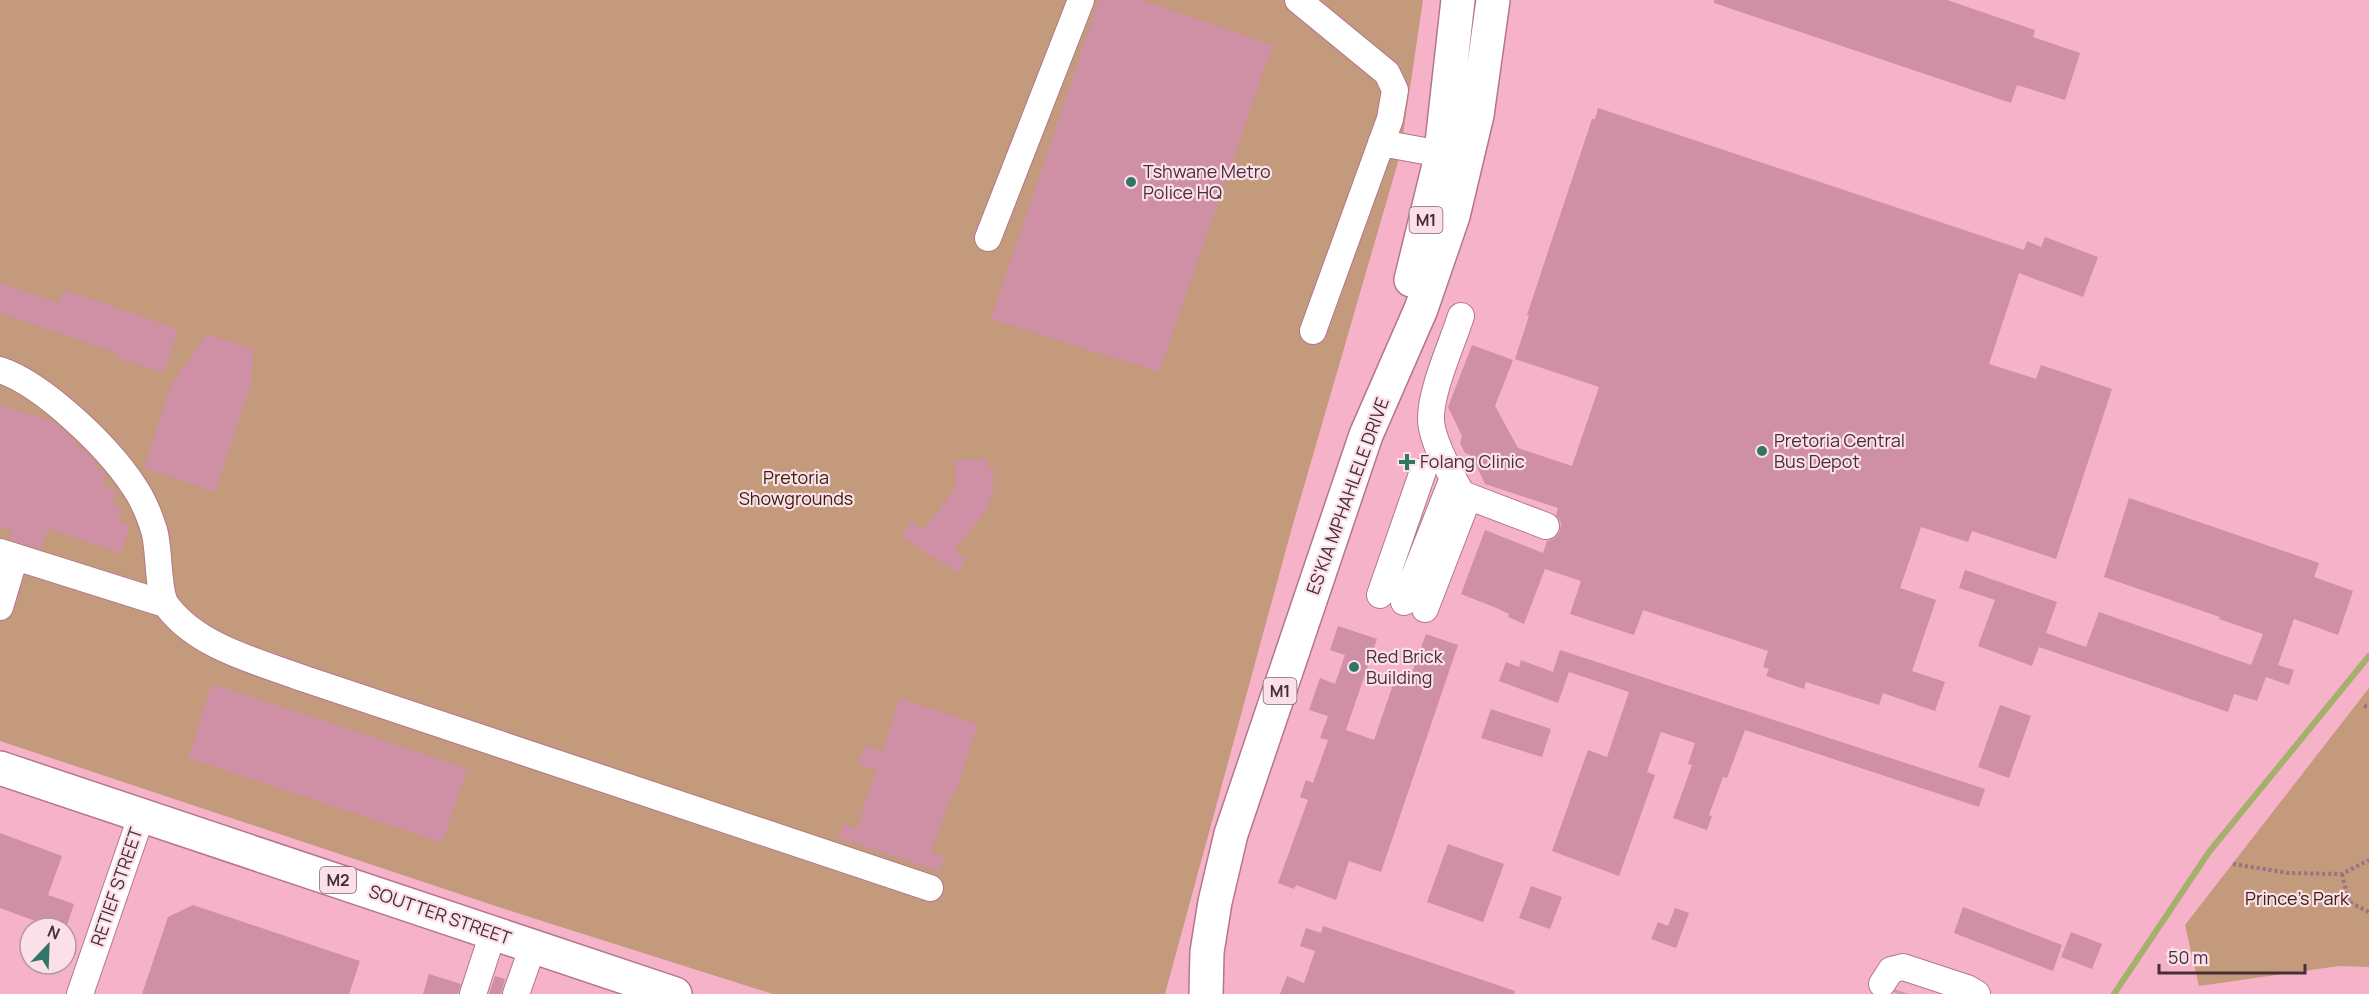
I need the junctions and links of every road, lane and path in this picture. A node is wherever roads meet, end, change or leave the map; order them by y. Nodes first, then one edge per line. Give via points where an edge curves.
1 (1081, 0) edge
2 (1298, 0) edge
3 (1458, 0) edge
4 (1492, 0) edge
5 (1381, 143) junction
6 (1441, 154) junction
7 (988, 238) dead end
8 (1461, 316) dead end
9 (1313, 331) dead end
10 (0, 370) edge
11 (1366, 435) junction
12 (1423, 471) dead end
13 (1461, 488) junction
14 (1546, 526) dead end
15 (8, 554) edge
16 (165, 604) junction
17 (0, 607) edge
18 (0, 768) edge
19 (142, 814) junction
20 (2369, 860) edge
21 (2233, 864) dead end
22 (2342, 874) junction
23 (930, 888) dead end
24 (2369, 912) edge
25 (493, 933) junction
26 (532, 946) junction
27 (1207, 952) junction
28 (1897, 981) dead end
29 (646, 989) edge
30 (80, 994) edge
31 (473, 994) edge
32 (516, 994) edge
33 (1200, 994) edge
34 (1206, 994) edge
35 (1977, 994) edge

1 - 7 street
2 - 5 street via 1387,73 1395,90
3 - 6 main road, M1
4 - 11 main road, ES'KIA MPHAHLELE DRIVE / M1 via 1477,115 1453,216 1421,309
5 - 6 street
5 - 9 street
6 - 11 main road, M1 via 1415,266
8 - 13 street via 1434,397 1431,420 1437,442
10 - 16 street via 64,410 133,484 155,532
11 - 27 main road, ES'KIA MPHAHLELE DRIVE / M1 via 1231,834
12 - 13 street via 1403,602
13 - 14 street
15 - 16 street
15 - 17 street
16 - 23 street via 197,635 247,658
18 - 19 main road, SOUTTER STREET / M2
19 - 25 main road, SOUTTER STREET / M2
19 - 30 street, RETIEF STREET
20 - 22 path
21 - 22 path via 2288,873
22 - 24 path via 2349,902
25 - 26 main road, SOUTTER STREET / M2
25 - 31 street
26 - 29 main road, SOUTTER STREET / M2
26 - 32 street
27 - 33 main road
27 - 34 main road, ES'KIA MPHAHLELE DRIVE / M1
28 - 35 street via 1967,988

